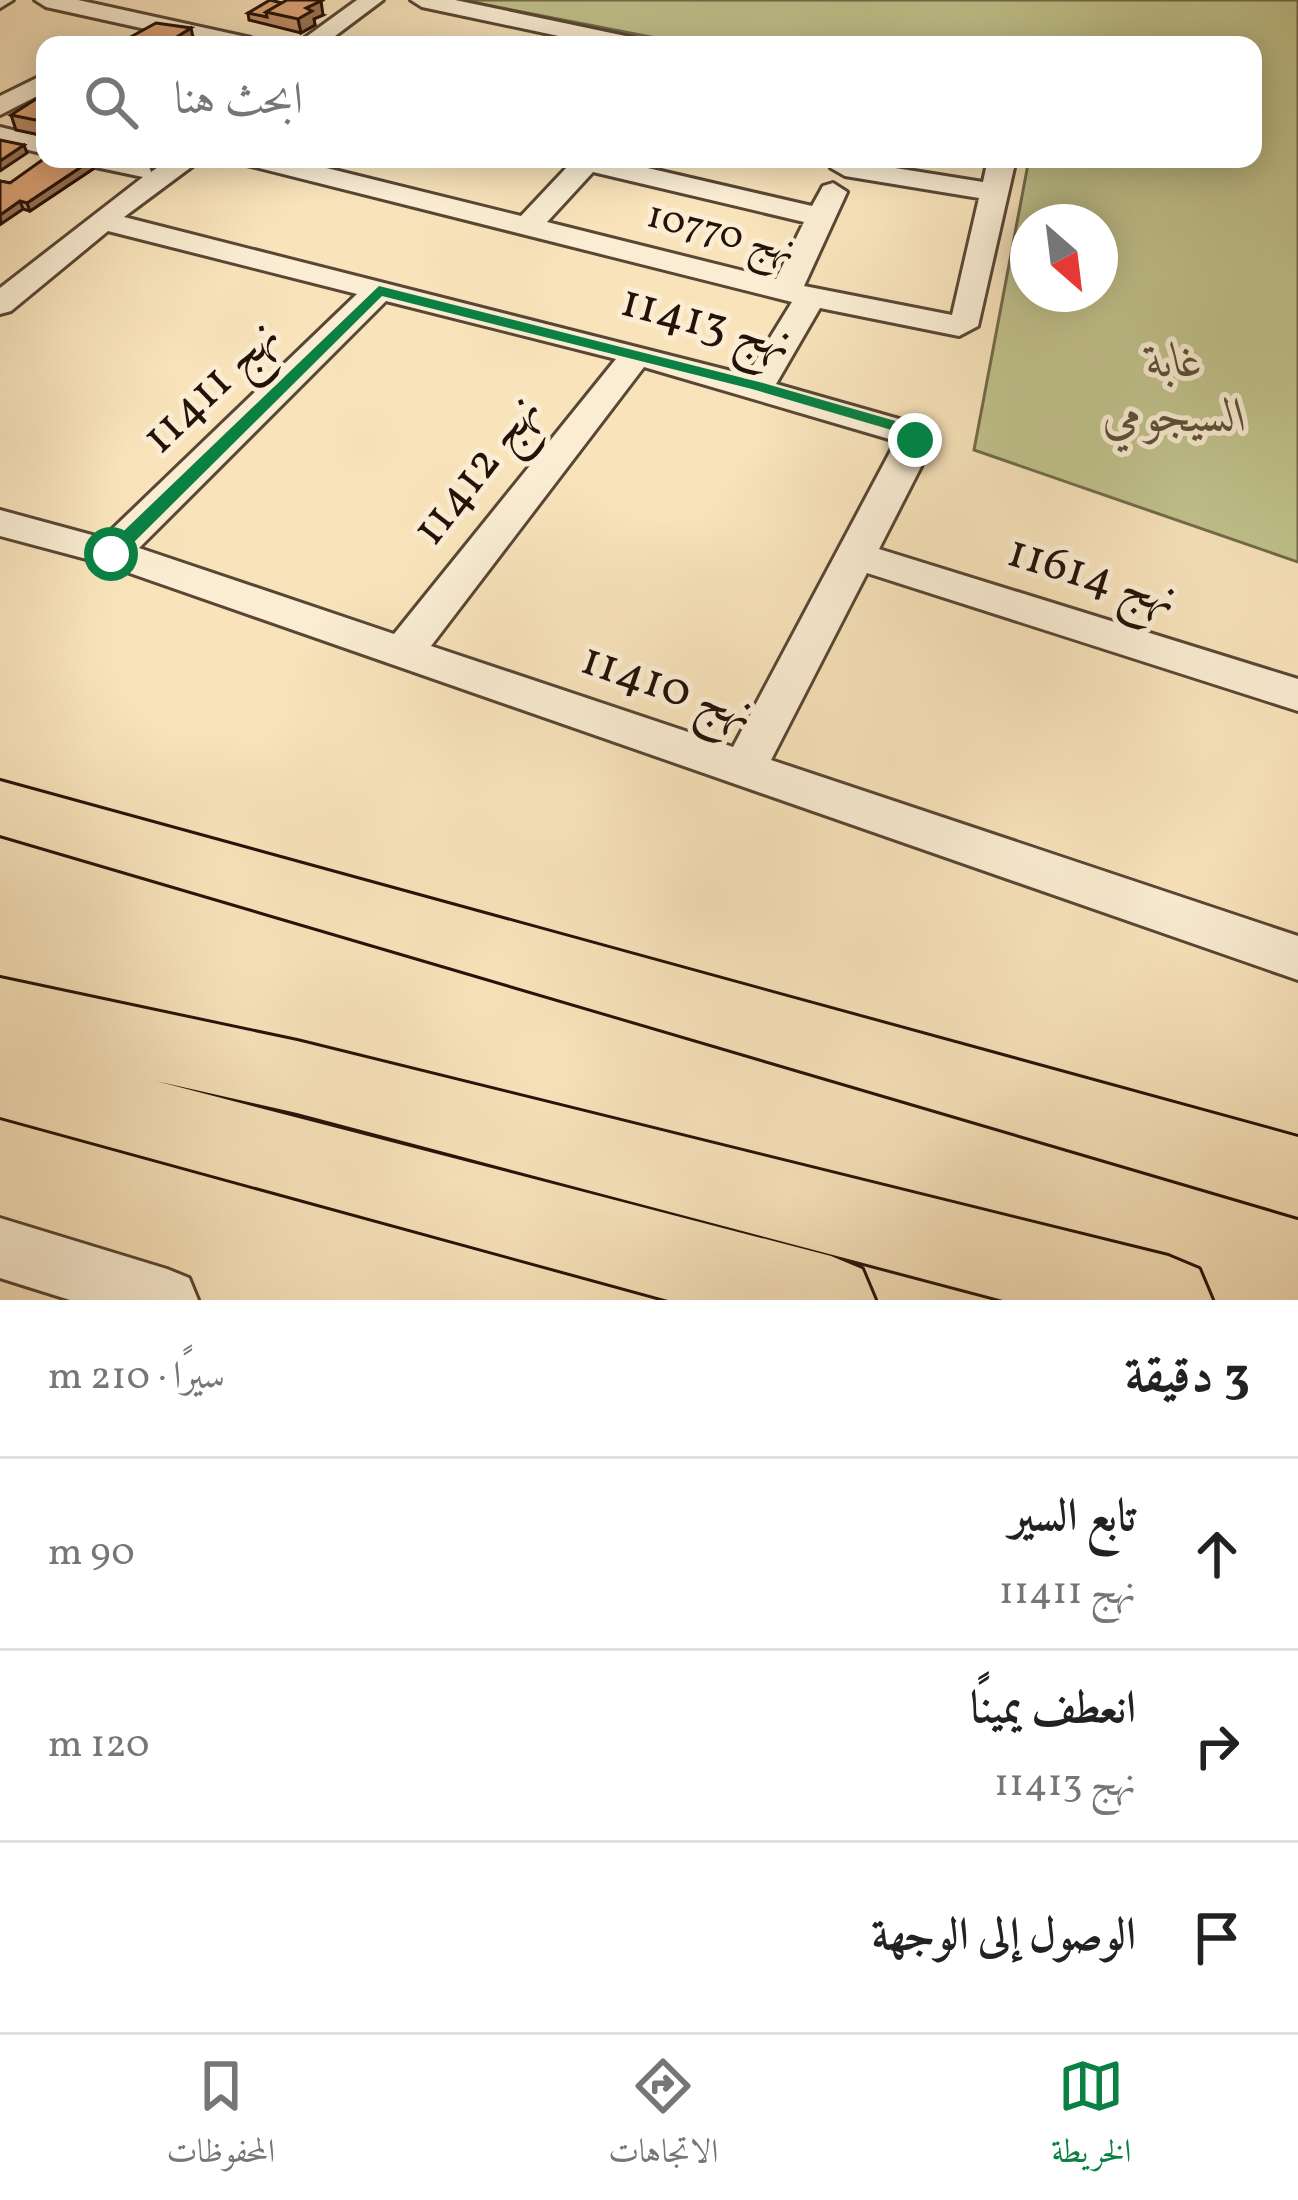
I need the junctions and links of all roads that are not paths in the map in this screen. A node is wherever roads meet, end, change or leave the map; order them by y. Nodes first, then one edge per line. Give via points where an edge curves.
1 (46, 0) edge
2 (133, 0) edge
3 (372, 0) edge
4 (403, 0) edge
5 (422, 0) edge
6 (107, 14) junction
7 (150, 24) junction
8 (128, 36) edge
9 (208, 36) edge
10 (334, 36) edge
11 (338, 36) edge
12 (592, 36) edge
13 (0, 71) edge
14 (36, 80) edge
15 (36, 87) edge
16 (0, 107) edge
17 (0, 135) edge
18 (36, 144) edge
19 (141, 168) edge
20 (176, 168) edge
21 (293, 168) edge
22 (576, 168) edge
23 (616, 168) edge
24 (846, 168) edge
25 (869, 168) edge
26 (1000, 168) edge
27 (995, 192) junction
28 (820, 217) junction
29 (103, 221) junction
30 (528, 226) junction
31 (9, 270) edge
32 (379, 290) junction
33 (798, 293) junction
34 (0, 304) edge
35 (637, 354) junction
36 (758, 386) junction
37 (0, 523) edge
38 (111, 554) junction
39 (856, 556) junction
40 (402, 653) junction
41 (1298, 695) edge
42 (742, 772) junction
43 (0, 808) edge
44 (1298, 958) edge
45 (0, 1012) edge
46 (0, 1080) edge
47 (1298, 1177) edge
48 (0, 1248) edge
49 (167, 1300) edge
50 (831, 1300) edge
51 (1168, 1300) edge

1 - 6 street
2 - 6 street
3 - 10 street
4 - 11 street
5 - 12 street
6 - 7 street
7 - 8 street
7 - 9 street
13 - 14 street
15 - 16 street
17 - 18 street
19 - 31 street
20 - 29 street
21 - 30 street, نهج 10770
22 - 30 street
23 - 28 street
24 - 28 street
25 - 27 street
26 - 27 street
27 - 33 street, نهج 10770 via 959,326
28 - 33 street
29 - 31 street
29 - 32 street, نهج 11413
30 - 33 street, نهج 10770
31 - 34 street
32 - 35 street, نهج 11413
32 - 38 street, نهج 11411
33 - 36 street
35 - 36 street, نهج 11413
35 - 40 street, نهج 11412
36 - 39 street, نهج 11413 via 914,435
37 - 38 street, نهج 11410
38 - 40 street, نهج 11410
39 - 41 street, نهج 11614
39 - 42 street, نهج 11413
40 - 42 street, نهج 11410
42 - 44 street, نهج 11410
43 - 47 highway
45 - 51 highway via 297,1077
46 - 50 highway
48 - 49 street

